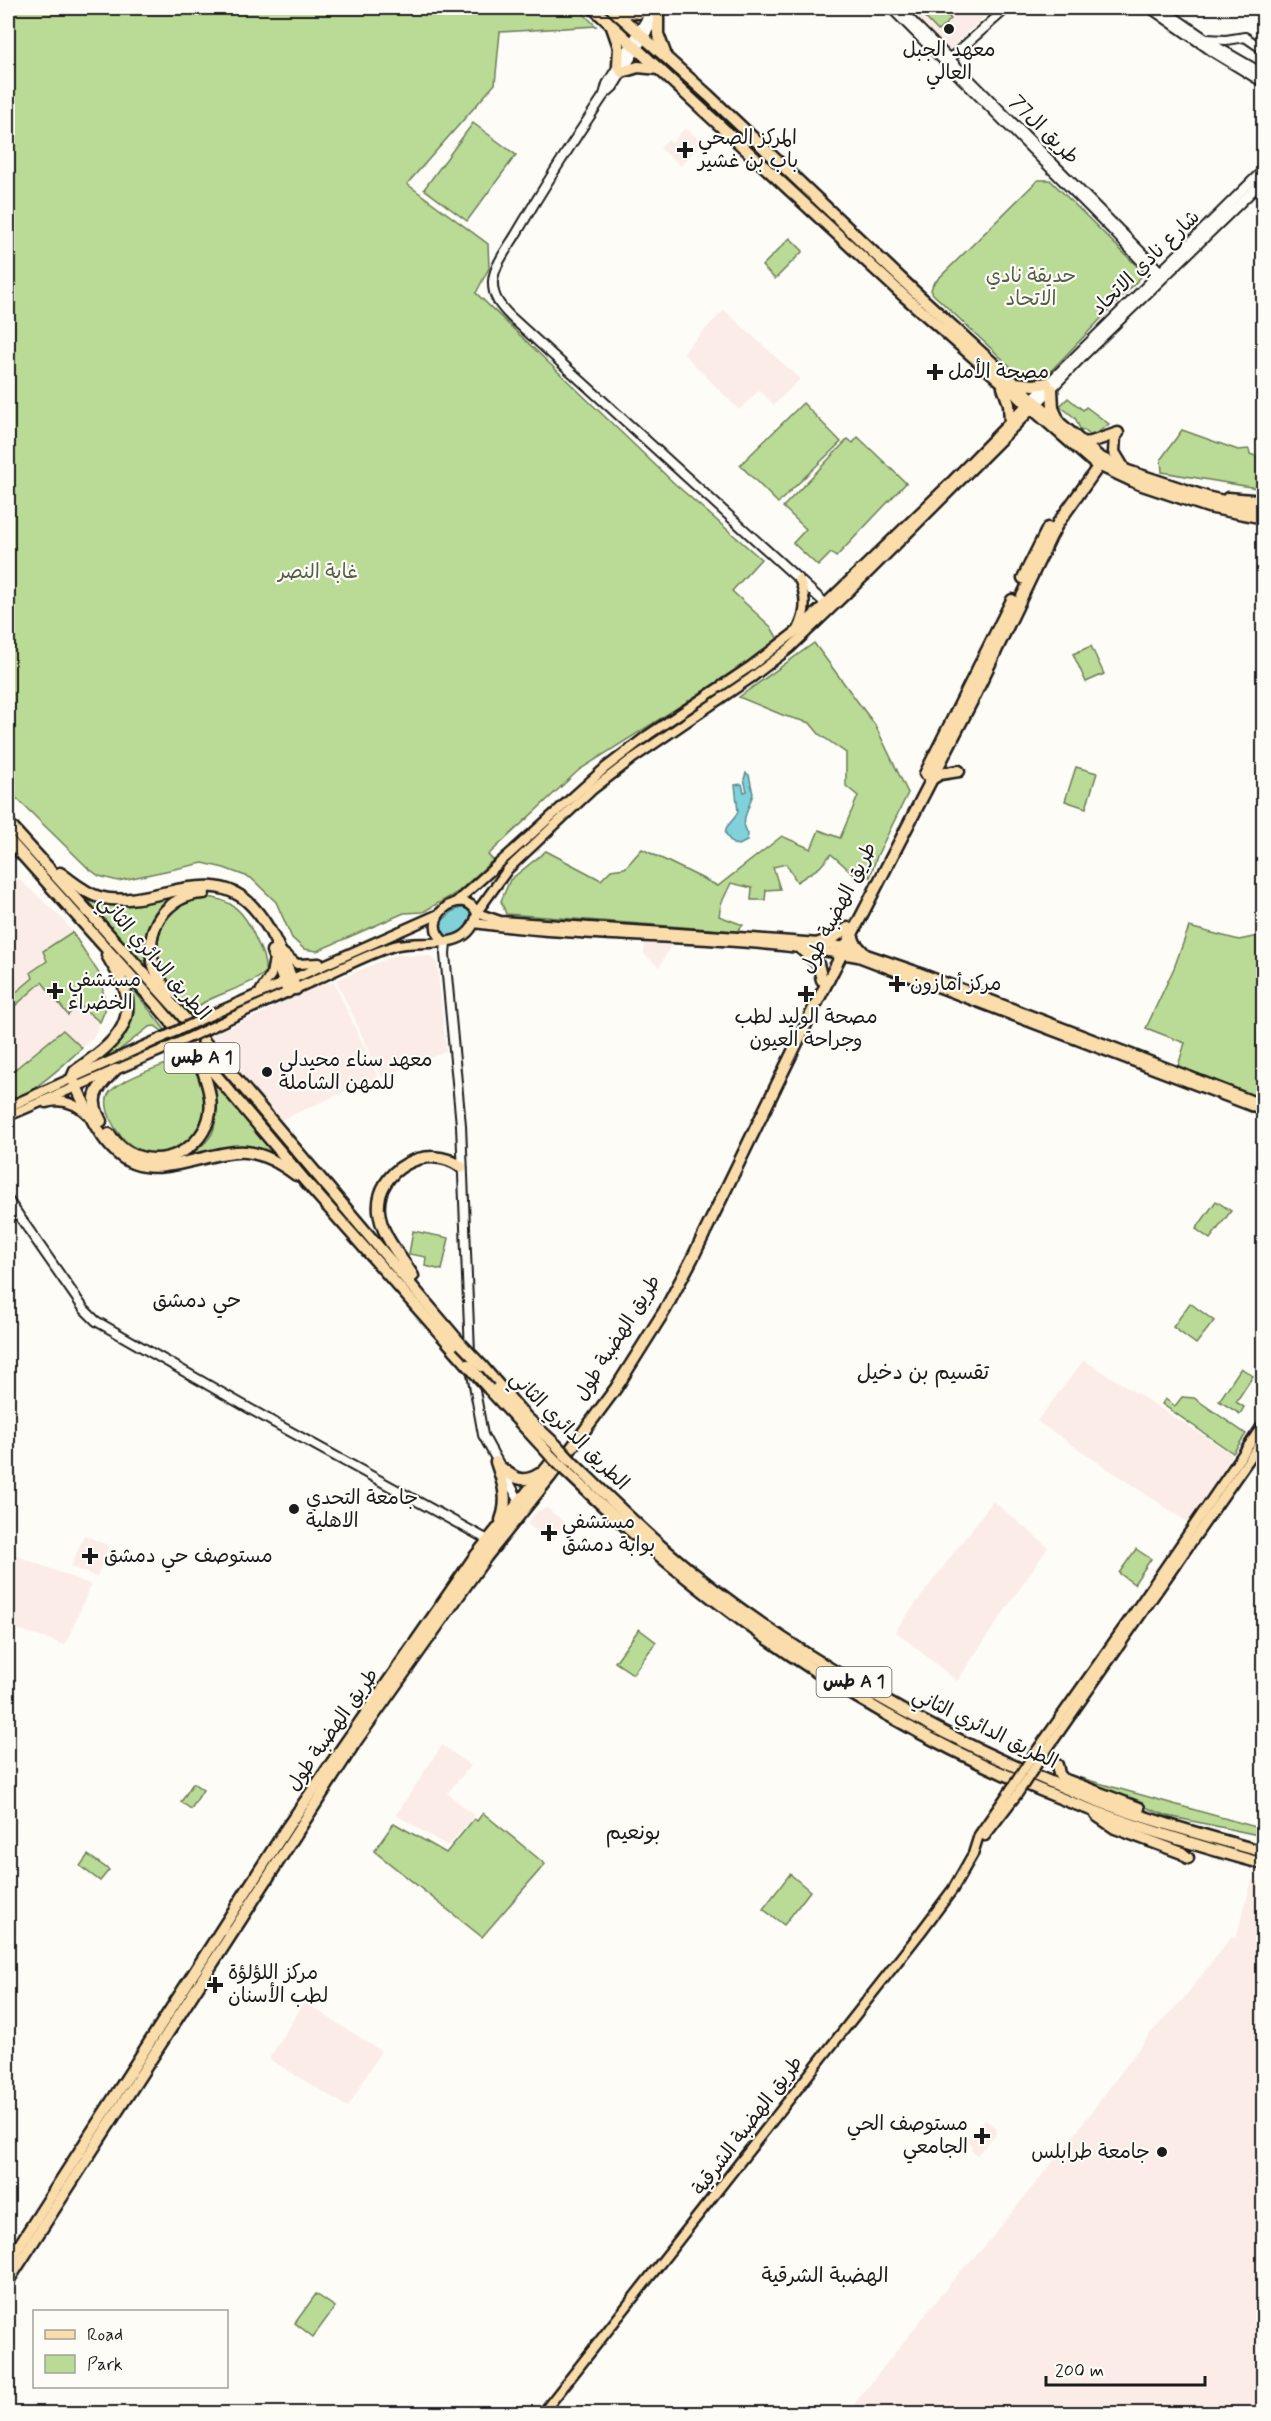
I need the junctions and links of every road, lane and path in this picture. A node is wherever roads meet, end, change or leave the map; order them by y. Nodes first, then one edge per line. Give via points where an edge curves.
1 (593, 8) edge
2 (891, 8) edge
3 (899, 8) edge
4 (1007, 8) edge
5 (1150, 8) edge
6 (1161, 8) edge
7 (613, 9) edge
8 (656, 9) edge
9 (610, 24) junction
10 (641, 34) junction
11 (1204, 38) junction
12 (1237, 38) junction
13 (634, 45) junction
14 (1263, 50) edge
15 (666, 56) junction
16 (1233, 56) junction
17 (948, 61) junction
18 (1234, 65) junction
19 (1243, 66) junction
20 (620, 69) junction
21 (662, 70) junction
22 (1263, 74) edge
23 (1263, 83) edge
24 (1262, 177) edge
25 (1160, 276) junction
26 (1000, 381) junction
27 (1014, 382) junction
28 (1050, 386) junction
29 (1032, 404) junction
30 (1010, 422) junction
31 (1062, 424) junction
32 (1081, 443) junction
33 (1099, 461) junction
34 (1125, 470) junction
35 (1210, 498) junction
36 (1263, 501) edge
37 (1263, 510) edge
38 (1243, 515) junction
39 (1263, 518) edge
40 (1263, 525) edge
41 (799, 579) junction
42 (829, 606) junction
43 (798, 630) junction
44 (648, 735) junction
45 (654, 744) junction
46 (959, 771) dead end
47 (930, 780) junction
48 (590, 786) junction
49 (8, 824) edge
50 (8, 839) edge
51 (527, 844) junction
52 (39, 857) junction
53 (487, 897) junction
54 (456, 902) junction
55 (477, 913) junction
56 (439, 914) junction
57 (500, 921) junction
58 (474, 923) junction
59 (850, 931) junction
60 (96, 937) junction
61 (751, 941) junction
62 (448, 942) junction
63 (372, 943) junction
64 (819, 943) junction
65 (801, 949) junction
66 (841, 950) junction
67 (276, 951) junction
68 (864, 953) junction
69 (377, 954) junction
70 (328, 962) junction
71 (822, 980) junction
72 (290, 985) junction
73 (260, 992) junction
74 (180, 1013) junction
75 (197, 1052) junction
76 (115, 1070) junction
77 (74, 1082) junction
78 (8, 1107) edge
79 (1261, 1107) edge
80 (17, 1111) junction
81 (8, 1116) edge
82 (92, 1120) junction
83 (461, 1155) junction
84 (443, 1158) junction
85 (461, 1167) junction
86 (306, 1182) junction
87 (8, 1200) edge
88 (433, 1311) junction
89 (1263, 1423) edge
90 (1263, 1438) edge
91 (496, 1462) junction
92 (568, 1466) junction
93 (545, 1470) junction
94 (521, 1506) junction
95 (497, 1528) junction
96 (488, 1540) junction
97 (1034, 1762) junction
98 (1057, 1765) dead end
99 (1086, 1808) junction
100 (1183, 1829) junction
101 (1263, 1852) edge
102 (1188, 1858) dead end
103 (1263, 1864) edge
104 (48, 2209) junction
105 (8, 2263) edge
106 (8, 2281) edge
107 (542, 2414) edge

1 - 9 highway
2 - 17 main road
3 - 17 main road, طريق ال77
4 - 17 main road
5 - 18 main road
6 - 11 main road
7 - 8 highway via 638,13
7 - 10 highway
8 - 10 main road
8 - 15 highway via 658,33
9 - 13 highway
9 - 20 highway via 619,47
10 - 13 main road
10 - 15 highway
11 - 12 main road
11 - 16 main road
12 - 14 main road via 1248,37
12 - 16 main road
13 - 20 main road
13 - 21 highway
15 - 27 highway
16 - 18 main road
16 - 19 main road
17 - 25 main road, طريق ال77
18 - 19 main road
19 - 22 main road
19 - 23 main road
20 - 21 highway via 646,66
20 - 41 main road via 607,84 604,95 496,270 496,298 511,317
21 - 26 highway via 805,206
24 - 25 main road, شارع نادي الاتحاد
25 - 28 main road, شارع نادي الاتحاد
26 - 29 highway
26 - 30 highway via 1009,404
27 - 28 highway
27 - 29 highway
28 - 29 main road, شارع نادي الاتحاد
28 - 31 highway via 1053,408
29 - 30 main road
29 - 31 highway
29 - 33 highway
29 - 42 main road
30 - 42 main road
31 - 32 highway
32 - 33 highway
32 - 34 highway via 1116,435 1114,452
33 - 34 highway
33 - 38 highway via 1149,487
33 - 47 highway, طريق الهضبة طول via 1054,531
33 - 59 highway, طريق الهضبة طول via 1039,544
34 - 35 highway
35 - 36 highway
35 - 37 highway
38 - 39 highway
38 - 40 highway
41 - 42 main road
41 - 43 main road via 805,608
42 - 43 main road
42 - 45 main road via 769,665
43 - 44 main road via 723,687
44 - 45 main road
44 - 48 main road
45 - 48 main road
46 - 47 highway
47 - 59 highway, طريق الهضبة طول
48 - 51 main road
49 - 52 highway, الطريق الدائري الثاني / طس A 1
50 - 60 highway, الطريق الدائري الثاني / طس A 1
51 - 53 main road
51 - 54 main road
52 - 67 highway via 85,891 100,897 132,899 190,886 226,890 241,896 262,918
52 - 74 highway, الطريق الدائري الثاني / طس A 1
53 - 55 main road
53 - 57 main road via 491,913
54 - 55 main road via 468,904
54 - 56 main road
55 - 57 main road
55 - 58 main road
56 - 62 main road via 435,926
56 - 63 main road
57 - 61 main road
58 - 61 main road via 522,930
58 - 62 main road via 465,934
59 - 64 highway
59 - 66 highway, طريق الهضبة طول
59 - 68 highway
60 - 75 highway, الطريق الدائري الثاني / طس A 1
60 - 77 highway via 122,983 127,1008 116,1038 75,1071
61 - 64 main road
61 - 65 main road
62 - 69 main road via 398,945
62 - 83 main road via 446,967
63 - 69 main road
63 - 70 main road
64 - 66 main road
65 - 66 main road
65 - 71 highway via 818,964
66 - 68 main road
66 - 71 highway, طريق الهضبة طول
66 - 79 main road
66 - 94 highway, طريق الهضبة طول via 665,1310 616,1388
67 - 70 main road via 297,964
67 - 72 highway
67 - 73 main road via 271,975
67 - 74 highway via 257,922 235,900 209,892 176,900 157,921 150,950 154,967
68 - 79 main road
69 - 72 main road
70 - 72 main road
71 - 93 highway, طريق الهضبة طول via 656,1317 614,1385
72 - 73 main road
72 - 76 main road, bridge via 216,1025
73 - 77 main road, bridge
74 - 88 highway, الطريق الدائري الثاني / طس A 1
75 - 76 highway via 209,1090 208,1119 194,1143 168,1157 130,1153 100,1120 94,1109 94,1097
75 - 86 highway, الطريق الدائري الثاني / طس A 1
76 - 77 main road
77 - 78 main road
77 - 80 main road
77 - 82 highway
80 - 81 main road
80 - 82 main road via 52,1101 65,1102 79,1107
82 - 86 highway via 114,1151 133,1163 156,1166 244,1152 277,1162
83 - 84 highway
83 - 85 main road
84 - 85 highway
84 - 88 highway via 411,1162 395,1172 383,1188 378,1208 386,1234
85 - 91 main road via 471,1371 483,1435
86 - 92 highway, الطريق الدائري الثاني, bridge via 468,1365
87 - 96 main road via 96,1321
88 - 92 highway, الطريق الدائري الثاني / طس A 1, bridge
89 - 97 main road
90 - 97 main road
91 - 93 highway via 522,1480
91 - 94 main road
91 - 95 highway via 505,1503
92 - 99 highway, الطريق الدائري الثاني / طس A 1 via 622,1525 682,1576 805,1665 956,1752
92 - 100 highway, الطريق الدائري الثاني / طس A 1 via 690,1569 765,1625 853,1682 1026,1771 1100,1802
93 - 94 highway, طريق الهضبة طول
94 - 95 highway, طريق الهضبة طول
94 - 104 highway, طريق الهضبة طول via 356,1741
95 - 96 highway, طريق الهضبة طول
96 - 104 highway, طريق الهضبة طول via 288,1826
97 - 107 main road, طريق الهضبة الشرقية, bridge via 976,1845 953,1889 920,1933
98 - 100 highway via 1063,1779
99 - 102 highway via 1115,1828
99 - 103 highway, الطريق الدائري الثاني / طس A 1
100 - 101 highway, الطريق الدائري الثاني / طس A 1
104 - 105 highway
104 - 106 highway

